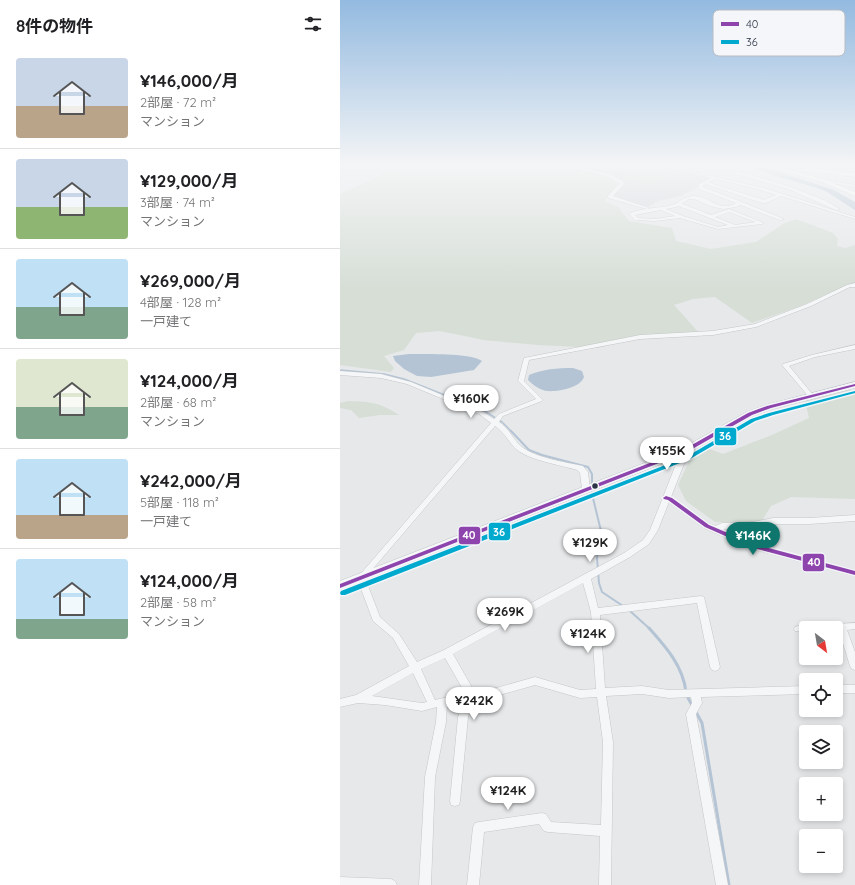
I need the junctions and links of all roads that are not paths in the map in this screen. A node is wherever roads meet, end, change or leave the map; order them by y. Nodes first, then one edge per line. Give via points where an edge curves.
1 (641, 206) edge
2 (671, 206) edge
3 (684, 206) edge
4 (718, 206) edge
5 (733, 206) edge
6 (749, 206) edge
7 (817, 206) edge
8 (833, 206) edge
9 (647, 208) dead end
10 (663, 209) junction
11 (742, 215) junction
12 (846, 215) junction
13 (681, 217) junction
14 (711, 217) junction
15 (736, 218) dead end
16 (855, 218) edge
17 (636, 219) joint
18 (782, 219) dead end
19 (730, 220) dead end
20 (724, 222) junction
21 (735, 227) junction
22 (855, 285) edge
23 (855, 347) edge
24 (340, 373) edge
25 (855, 385) edge
26 (811, 396) junction
27 (495, 422) junction
28 (685, 451) junction
29 (586, 489) junction
30 (666, 498) junction
31 (855, 518) edge
32 (715, 530) junction
33 (855, 572) edge
34 (586, 577) junction
35 (361, 578) junction
36 (340, 586) edge
37 (595, 612) junction
38 (855, 626) edge
39 (843, 627) edge
40 (843, 630) edge
41 (447, 653) junction
42 (855, 666) edge
43 (415, 667) junction
44 (715, 667) dead end
45 (843, 689) edge
46 (855, 689) edge
47 (799, 690) edge
48 (695, 693) junction
49 (601, 694) junction
50 (471, 695) junction
51 (358, 699) junction
52 (340, 703) edge
53 (438, 704) junction
54 (455, 801) dead end
55 (607, 831) junction
56 (340, 883) edge
57 (391, 885) edge
58 (425, 885) edge
59 (473, 885) edge
60 (606, 885) edge
61 (722, 885) edge

1 - 9 street
2 - 10 street
3 - 14 street
4 - 5 street
6 - 18 street
7 - 12 street
8 - 12 street
10 - 13 street
10 - 17 street via 632,214
11 - 14 street via 726,211
11 - 15 street
11 - 21 street via 762,223
12 - 16 street
13 - 17 street
13 - 21 street via 718,228
14 - 20 street
19 - 20 street
20 - 21 street
22 - 27 street via 756,325 713,333 640,337 526,359 521,381 540,400 501,414
23 - 26 street via 785,365
24 - 27 street via 381,376 409,383 481,413
25 - 26 main road
26 - 28 main road via 750,414
27 - 29 street via 519,448 530,455 580,468 584,472
27 - 35 street
28 - 29 main road
28 - 30 street
29 - 35 main road
30 - 32 street
30 - 34 street via 654,530 646,542
31 - 32 street via 773,521 753,525 722,526
32 - 33 street via 752,546
34 - 37 street
34 - 41 street
35 - 36 main road
35 - 43 street via 376,619 396,636
37 - 44 street via 702,599
37 - 49 street
38 - 39 street
40 - 42 street
41 - 43 street
41 - 50 street
43 - 51 street
43 - 53 street
45 - 46 street
47 - 48 street
48 - 49 street via 669,694 642,690
48 - 61 street via 697,703 691,714
49 - 50 street via 580,694 535,681 489,694
49 - 55 street via 608,742
50 - 53 street
50 - 54 street via 463,718
51 - 52 street
51 - 53 street via 422,707
53 - 58 street via 441,722 430,777
55 - 59 street via 548,827 542,818 479,827
55 - 60 street
56 - 57 street

